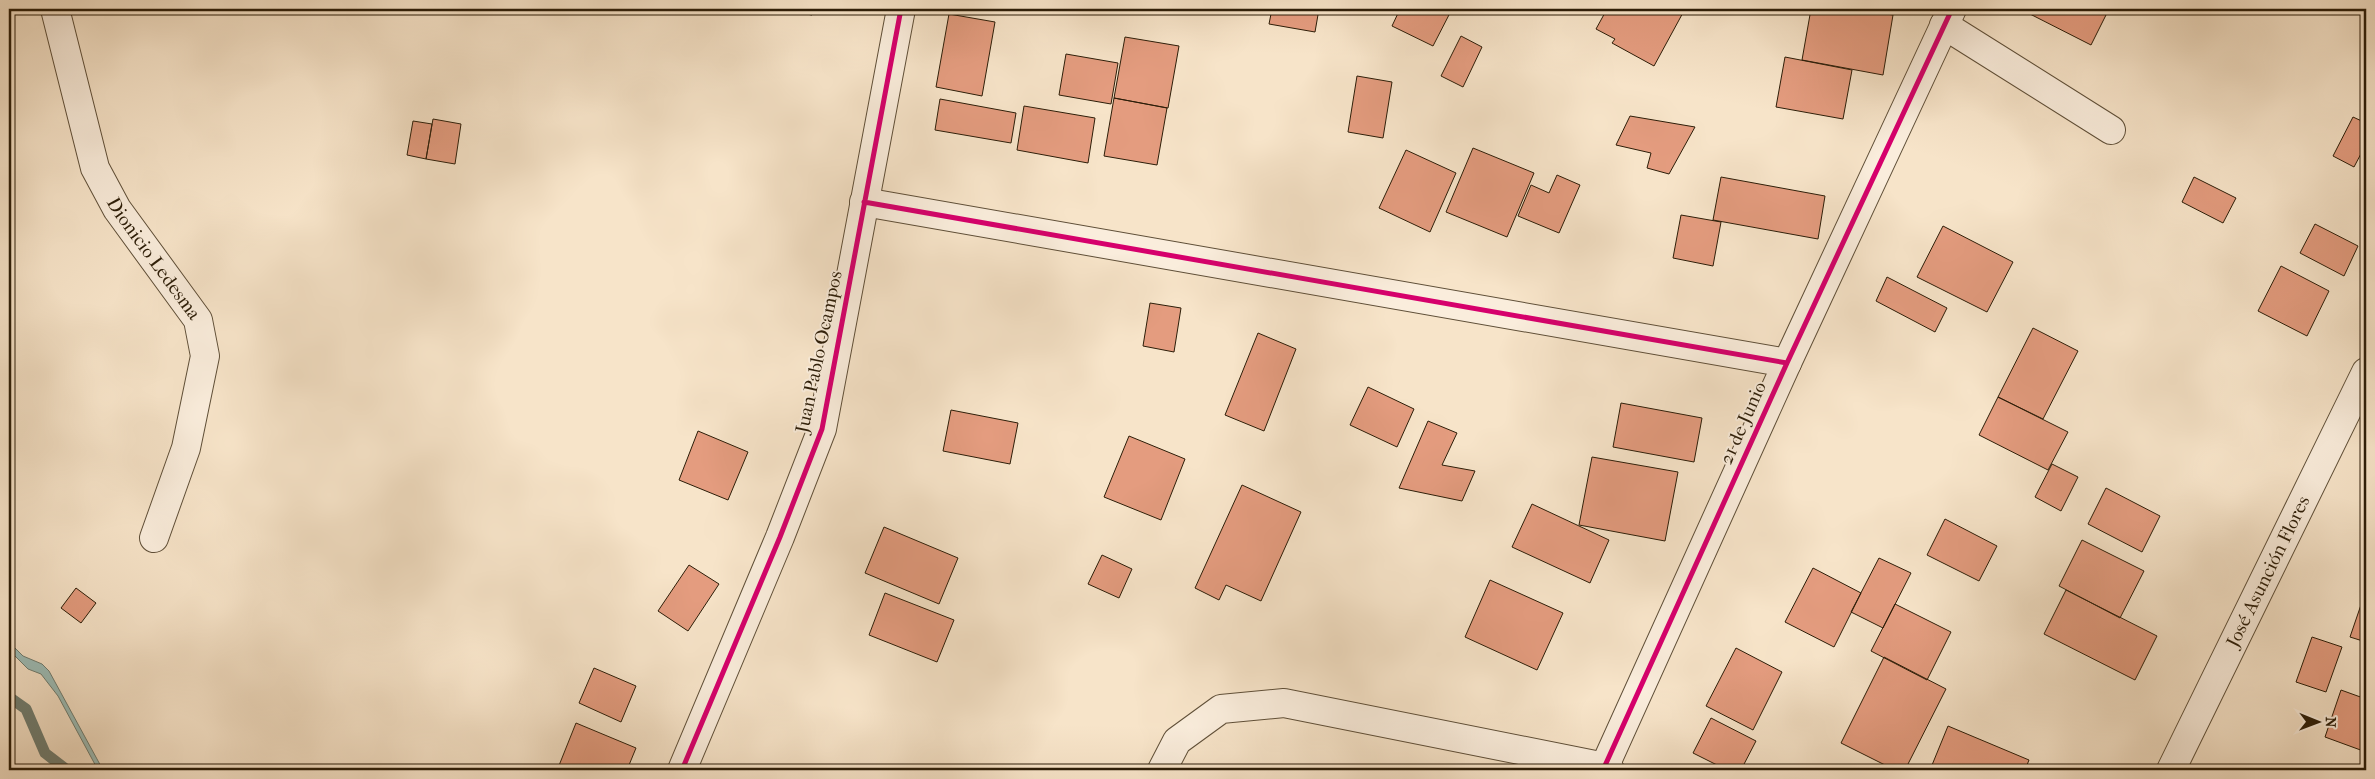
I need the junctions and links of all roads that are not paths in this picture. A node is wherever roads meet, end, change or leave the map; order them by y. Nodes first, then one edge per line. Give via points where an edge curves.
1 (55, 9) edge
2 (901, 9) edge
3 (1948, 17) edge
4 (2111, 130) dead end
5 (864, 202) junction
6 (1787, 363) junction
7 (2366, 372) edge
8 (154, 538) dead end
9 (1606, 769) edge
10 (682, 770) edge
11 (1162, 770) edge
12 (2170, 770) edge

1 - 8 street, Dionicio Ledesma via 96,168 117,209 198,320 200,329 205,356 198,394 186,448
2 - 5 street, Juan Pablo Ocampos
3 - 4 street
3 - 6 street, 21 de Junio
5 - 6 street
5 - 10 street, Juan Pablo Ocampos via 822,429
6 - 9 street, 21 de Junio
7 - 12 street, José Asunción Flores
9 - 11 street via 1284,704 1221,710 1177,740

